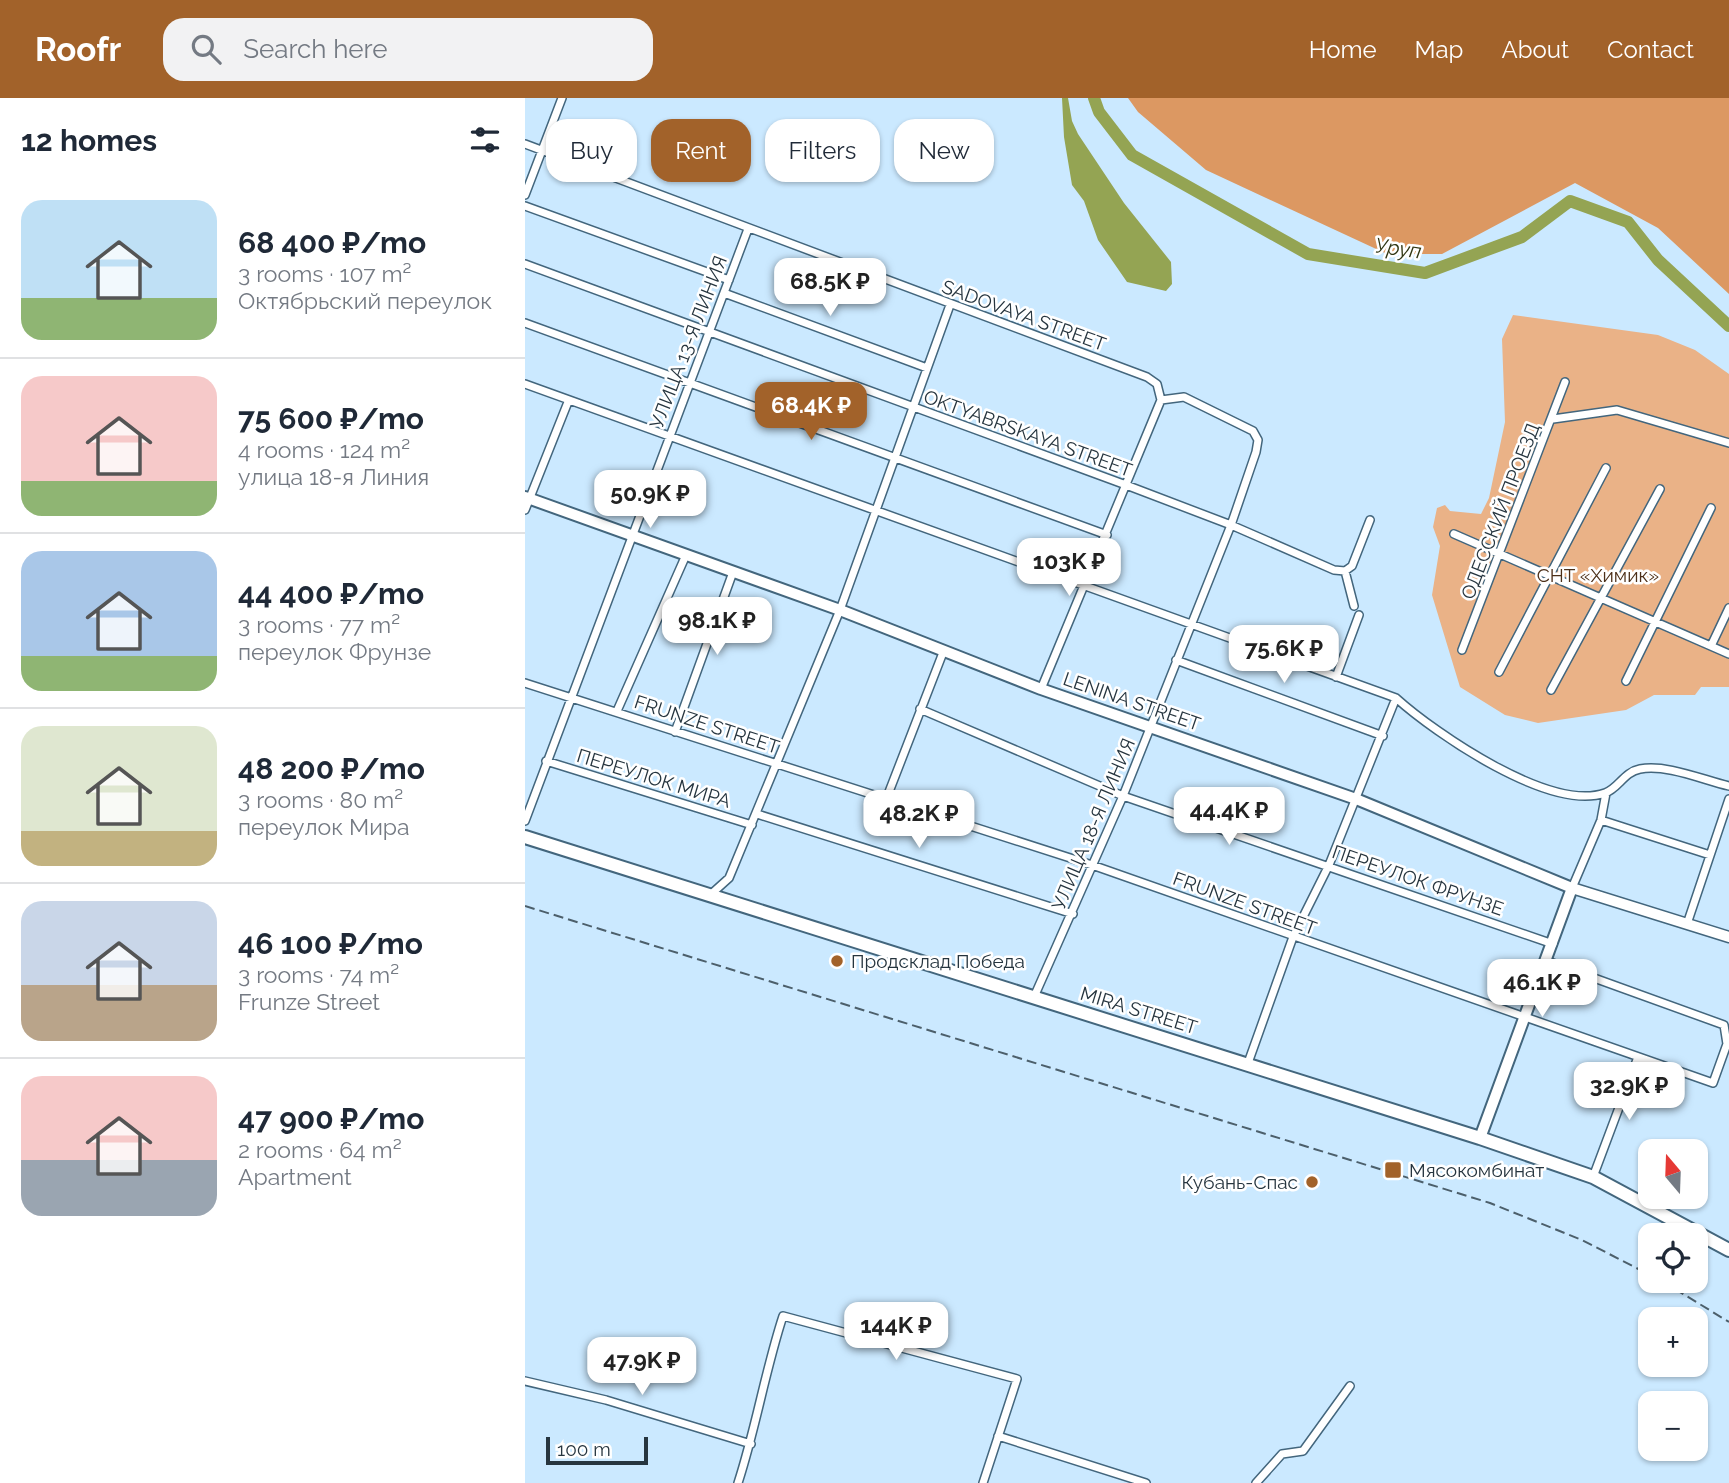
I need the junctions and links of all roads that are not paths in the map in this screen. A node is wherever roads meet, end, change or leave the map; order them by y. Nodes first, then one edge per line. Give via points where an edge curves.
1 (562, 98) edge
2 (525, 144) edge
3 (542, 150) junction
4 (525, 195) edge
5 (525, 206) edge
6 (748, 229) junction
7 (525, 264) edge
8 (729, 280) junction
9 (724, 293) junction
10 (950, 304) junction
11 (525, 323) edge
12 (708, 333) junction
13 (927, 368) junction
14 (690, 381) junction
15 (1565, 382) dead end
16 (525, 384) edge
17 (1161, 400) junction
18 (568, 402) junction
19 (912, 408) junction
20 (1553, 419) junction
21 (670, 434) junction
22 (1729, 443) edge
23 (894, 458) junction
24 (1606, 468) dead end
25 (1126, 485) junction
26 (1660, 489) dead end
27 (527, 498) edge
28 (1711, 508) dead end
29 (876, 509) junction
30 (525, 510) edge
31 (1370, 520) dead end
32 (1231, 525) junction
33 (1454, 534) dead end
34 (1107, 535) junction
35 (633, 536) junction
36 (1500, 554) junction
37 (686, 555) junction
38 (1345, 571) junction
39 (733, 572) junction
40 (1548, 576) junction
41 (1084, 589) junction
42 (1602, 599) junction
43 (1354, 606) dead end
44 (1729, 608) edge
45 (840, 610) junction
46 (1359, 615) dead end
47 (1656, 622) junction
48 (1190, 624) junction
49 (1711, 646) junction
50 (944, 650) junction
51 (1462, 650) dead end
52 (1729, 654) edge
53 (1176, 660) junction
54 (1499, 672) dead end
55 (1336, 677) junction
56 (1626, 681) dead end
57 (525, 683) edge
58 (1041, 689) junction
59 (1551, 690) dead end
60 (571, 697) junction
61 (1396, 698) junction
62 (921, 709) junction
63 (617, 711) junction
64 (1151, 725) junction
65 (675, 732) junction
66 (1383, 736) junction
67 (546, 761) junction
68 (776, 762) junction
69 (1729, 786) edge
70 (1606, 793) junction
71 (1122, 796) junction
72 (887, 797) junction
73 (1356, 799) junction
74 (1729, 799) edge
75 (757, 814) junction
76 (1601, 820) junction
77 (525, 821) edge
78 (752, 825) junction
79 (525, 837) edge
80 (1710, 855) junction
81 (1092, 865) junction
82 (1329, 865) junction
83 (1573, 888) junction
84 (708, 897) junction
85 (1073, 914) junction
86 (1687, 924) junction
87 (1293, 937) junction
88 (1729, 937) edge
89 (1553, 944) junction
90 (1547, 961) junction
91 (1034, 998) junction
92 (1525, 1018) junction
93 (1638, 1057) junction
94 (1248, 1063) junction
95 (1480, 1138) junction
96 (1593, 1177) junction
97 (1729, 1250) edge
98 (525, 1381) edge
99 (1350, 1386) dead end
100 (998, 1436) junction
101 (751, 1444) junction
102 (738, 1483) edge
103 (983, 1483) edge
104 (1146, 1483) edge
105 (1256, 1483) edge

1 - 3 street
2 - 3 street, SADOVAYA STREET
3 - 4 street
3 - 6 street, SADOVAYA STREET
5 - 8 street
6 - 8 street, УЛИЦА 13-Я ЛИНИЯ
6 - 10 street, SADOVAYA STREET
7 - 12 street, OKTYABRSKAYA STREET
8 - 9 street, УЛИЦА 13-Я ЛИНИЯ
9 - 12 street, УЛИЦА 13-Я ЛИНИЯ
9 - 13 street
10 - 13 street
10 - 17 street, SADOVAYA STREET via 1147,377 1157,384
11 - 14 street
12 - 14 street, УЛИЦА 13-Я ЛИНИЯ
12 - 19 street, OKTYABRSKAYA STREET
13 - 19 street
14 - 21 street, УЛИЦА 13-Я ЛИНИЯ
14 - 23 street
15 - 20 street, ОДЕССКИЙ ПРОЕЗД
16 - 18 street
17 - 25 street
17 - 32 street, УЛИЦА 18-Я ЛИНИЯ via 1184,397 1253,431 1258,440
18 - 21 street
18 - 27 street
19 - 23 street
19 - 25 street, OKTYABRSKAYA STREET
20 - 22 street via 1617,410
20 - 36 street, ОДЕССКИЙ ПРОЕЗД
21 - 29 street
21 - 35 street, УЛИЦА 13-Я ЛИНИЯ
23 - 29 street
23 - 34 street
24 - 40 street
25 - 32 street, OKTYABRSKAYA STREET
25 - 34 street
26 - 42 street
27 - 30 street
27 - 35 main road, LENINA STREET
28 - 47 street
29 - 41 street
29 - 45 street
31 - 38 street via 1352,566
32 - 38 street, OKTYABRSKAYA STREET
32 - 48 street, УЛИЦА 18-Я ЛИНИЯ
33 - 36 street
34 - 41 street
35 - 37 main road, LENINA STREET
35 - 60 street, УЛИЦА 13-Я ЛИНИЯ
36 - 40 street
36 - 51 street, ОДЕССКИЙ ПРОЕЗД
37 - 39 main road, LENINA STREET
37 - 63 street
38 - 43 street
39 - 45 main road, LENINA STREET
39 - 65 street
40 - 42 street
40 - 54 street
41 - 48 street
41 - 58 street
42 - 47 street
42 - 59 street
44 - 49 street
45 - 50 main road, LENINA STREET
45 - 68 street
46 - 55 street
47 - 49 street
47 - 56 street
48 - 53 street, УЛИЦА 18-Я ЛИНИЯ
48 - 55 street
49 - 52 street
50 - 58 main road, LENINA STREET
50 - 62 street
53 - 64 street, УЛИЦА 18-Я ЛИНИЯ
53 - 66 street
55 - 61 street
57 - 60 street, FRUNZE STREET
58 - 64 main road, LENINA STREET
60 - 63 street, FRUNZE STREET
60 - 67 street, УЛИЦА 13-Я ЛИНИЯ
61 - 66 street
61 - 70 street via 1462,750 1531,783 1570,795
62 - 71 street, ПЕРЕУЛОК ФРУНЗЕ
62 - 72 street
63 - 65 street, FRUNZE STREET
64 - 71 street, УЛИЦА 18-Я ЛИНИЯ
64 - 73 main road, LENINA STREET
65 - 68 street, FRUNZE STREET
66 - 73 street
67 - 77 street, УЛИЦА 13-Я ЛИНИЯ
67 - 78 street, ПЕРЕУЛОК МИРА
68 - 72 street, FRUNZE STREET
68 - 75 street
69 - 70 street via 1640,769
70 - 76 street
71 - 81 street, УЛИЦА 18-Я ЛИНИЯ
71 - 82 street, ПЕРЕУЛОК ФРУНЗЕ
72 - 81 street, FRUNZE STREET
73 - 82 street
73 - 83 main road, LENINA STREET
74 - 80 street
75 - 78 street
75 - 85 street, ПЕРЕУЛОК МИРА
76 - 80 street
76 - 83 street
78 - 84 street via 729,878
79 - 84 main road, MIRA STREET
80 - 86 street
81 - 85 street, УЛИЦА 18-Я ЛИНИЯ
81 - 87 street, FRUNZE STREET
82 - 87 street
82 - 89 street, ПЕРЕУЛОК ФРУНЗЕ
83 - 86 street, LENINA STREET
83 - 89 main road
84 - 91 main road, MIRA STREET
85 - 91 street, УЛИЦА 18-Я ЛИНИЯ
86 - 88 street, LENINA STREET
87 - 92 street, FRUNZE STREET
87 - 94 street
89 - 90 main road
90 - 92 main road
90 - 93 street, FRUNZE STREET via 1724,1025 1727,1044 1713,1083
91 - 94 main road, MIRA STREET
92 - 93 street, FRUNZE STREET
92 - 95 main road
93 - 96 street
94 - 95 main road, MIRA STREET
95 - 96 main road, MIRA STREET
96 - 97 main road, MIRA STREET
98 - 101 street
99 - 105 street via 1303,1451 1282,1454
100 - 101 street via 1017,1379 783,1316
100 - 103 street
100 - 104 street
101 - 102 street

